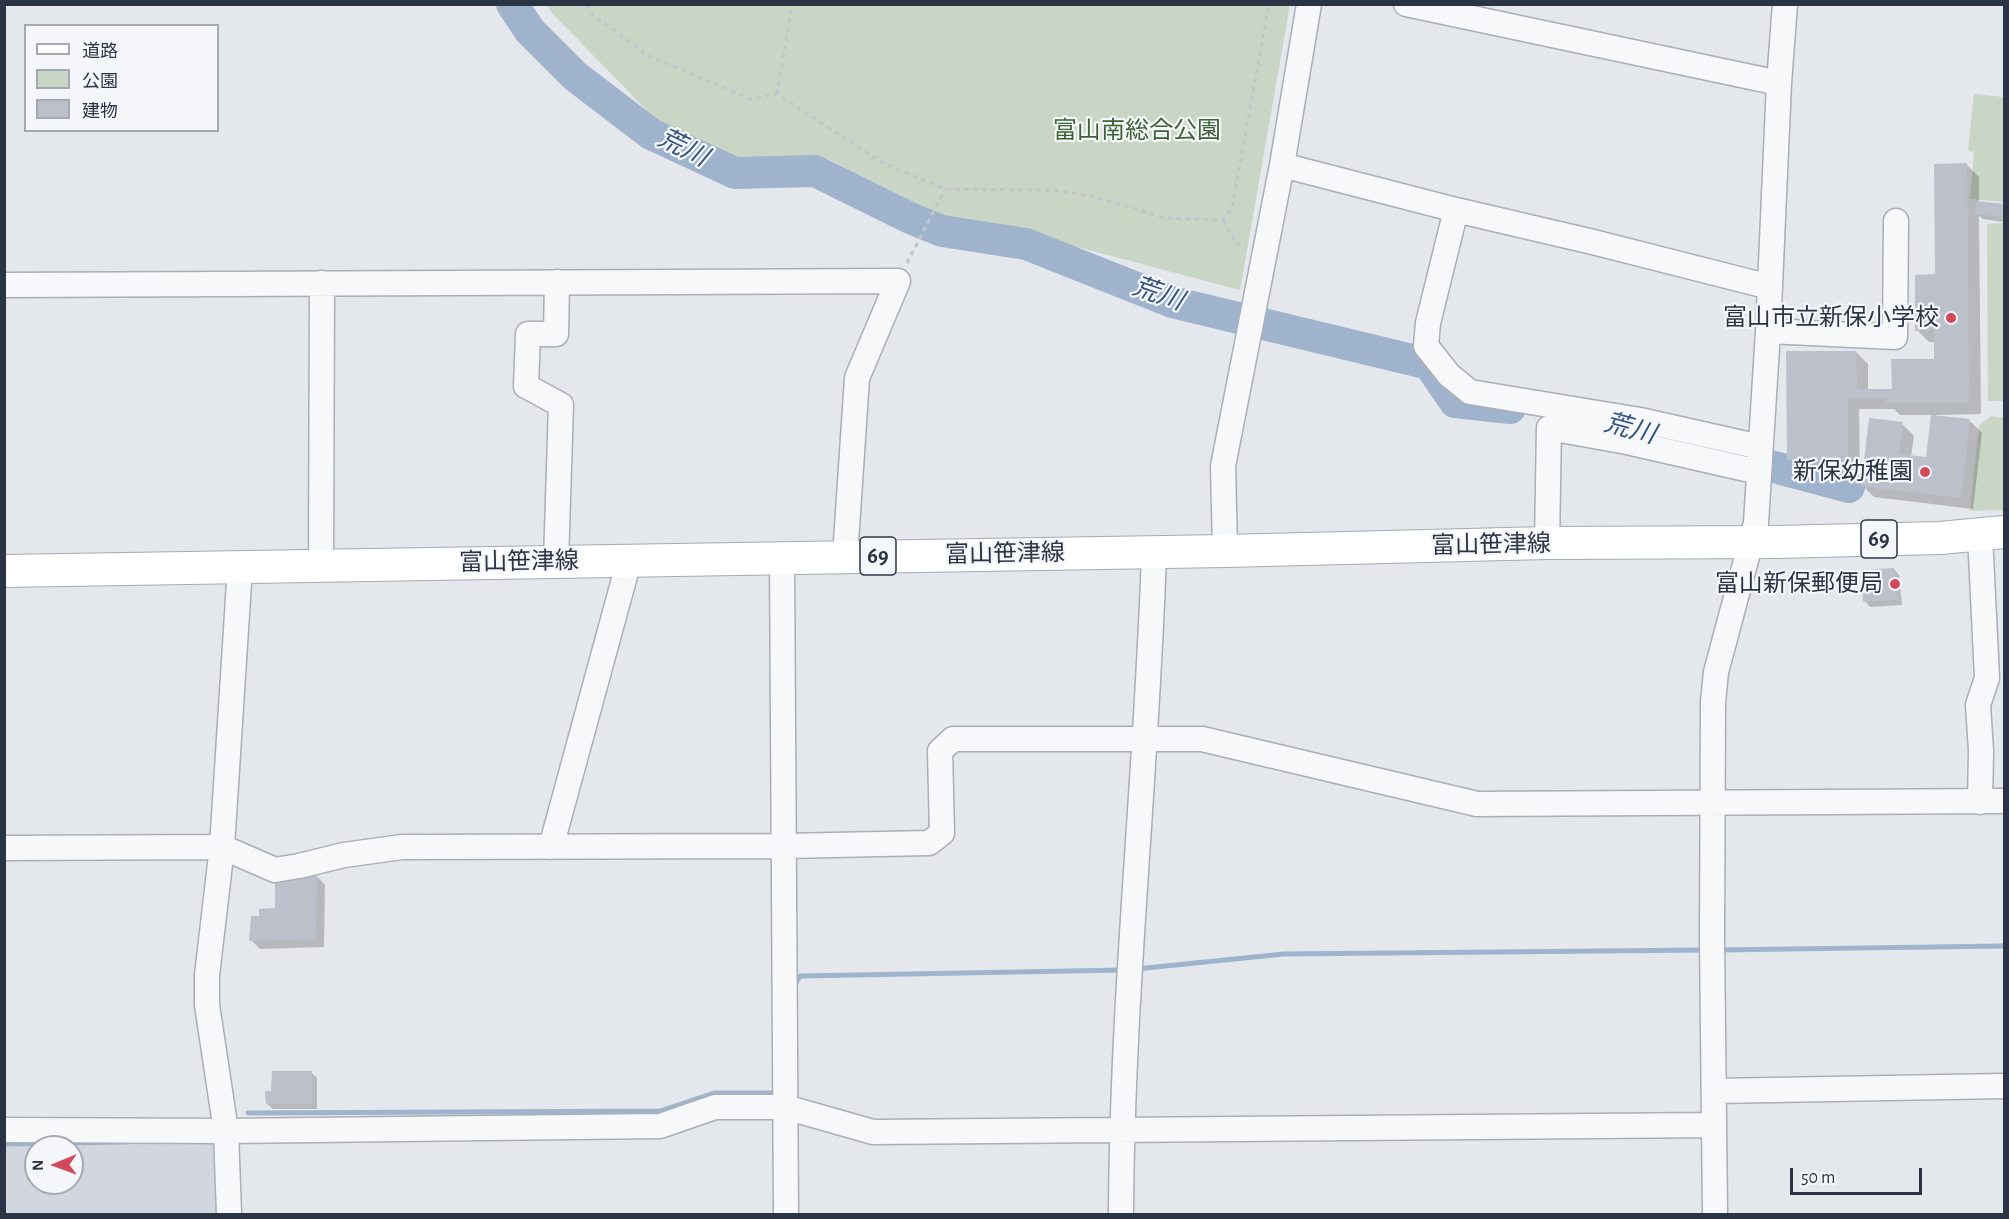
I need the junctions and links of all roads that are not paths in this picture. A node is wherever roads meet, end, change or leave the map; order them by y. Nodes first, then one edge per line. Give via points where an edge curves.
1 (1309, 4) edge
2 (1406, 4) edge
3 (1785, 4) edge
4 (1779, 83) junction
5 (1282, 165) junction
6 (1456, 210) junction
7 (1896, 221) dead end
8 (557, 282) junction
9 (322, 283) junction
10 (4, 285) edge
11 (1770, 286) junction
12 (1768, 331) junction
13 (1760, 447) junction
14 (1759, 472) junction
15 (1992, 534) edge
16 (1752, 542) junction
17 (1547, 543) junction
18 (1225, 551) junction
19 (1154, 552) junction
20 (845, 557) junction
21 (782, 558) junction
22 (629, 561) junction
23 (556, 562) junction
24 (321, 565) junction
25 (240, 567) junction
26 (4, 571) edge
27 (1145, 738) junction
28 (2004, 801) edge
29 (1980, 802) junction
30 (1712, 804) junction
31 (785, 846) junction
32 (222, 847) junction
33 (551, 847) junction
34 (4, 848) edge
35 (2004, 1086) edge
36 (1714, 1091) junction
37 (785, 1097) junction
38 (1713, 1125) junction
39 (1121, 1128) junction
40 (4, 1130) edge
41 (226, 1131) junction
42 (229, 1215) edge
43 (786, 1215) edge
44 (1121, 1215) edge
45 (1714, 1215) edge

1 - 5 street
2 - 4 street
3 - 4 street
4 - 11 street
5 - 6 street
5 - 18 street via 1223,466
6 - 11 street
6 - 13 street via 1428,323 1426,346 1449,375 1470,392 1640,420
7 - 12 street via 1895,338
8 - 9 street
8 - 20 street via 898,280 857,378
8 - 23 street via 556,334 528,334 526,386 561,405
9 - 10 street
9 - 24 street
11 - 12 street
12 - 13 street
13 - 14 street
14 - 16 street
14 - 17 street via 1549,429
15 - 16 main road, 富山笹津線 / 69
15 - 29 street via 1987,678 1977,705
16 - 17 main road, 富山笹津線 / 69
16 - 30 street via 1716,672
17 - 18 main road, 富山笹津線 / 69
18 - 19 main road, 富山笹津線 / 69
19 - 20 main road, 富山笹津線 / 69
19 - 27 street
20 - 21 main road, 富山笹津線 / 69
21 - 22 main road, 富山笹津線 / 69
21 - 31 street
22 - 23 main road, 富山笹津線 / 69
22 - 33 street
23 - 24 main road, 富山笹津線 / 69
24 - 25 main road, 富山笹津線 / 69
25 - 26 main road, 富山笹津線 / 69
25 - 32 street
27 - 30 street via 1202,739 1477,804
27 - 31 street via 953,739 940,751 942,832 929,843
27 - 39 street
28 - 29 street
29 - 30 street
30 - 36 street
31 - 33 street
31 - 37 street
32 - 33 street via 275,870 402,847
32 - 34 street
32 - 41 street via 207,995
35 - 36 street
36 - 38 street
37 - 39 street via 873,1132
37 - 41 street via 716,1107 660,1126
37 - 43 street
38 - 39 street
38 - 45 street
39 - 44 street
40 - 41 street
41 - 42 street

